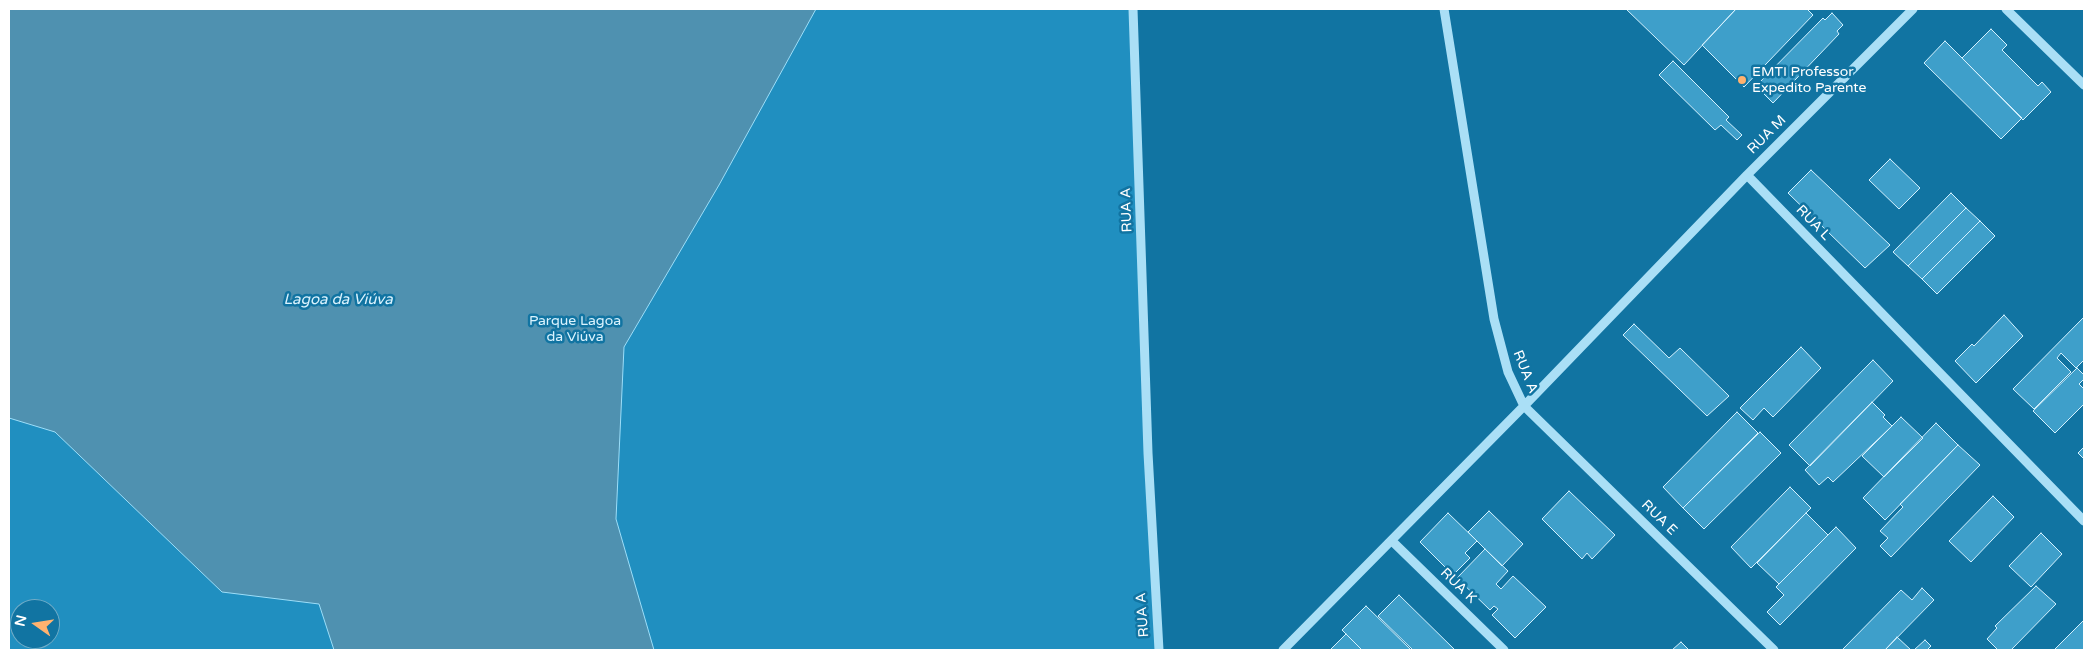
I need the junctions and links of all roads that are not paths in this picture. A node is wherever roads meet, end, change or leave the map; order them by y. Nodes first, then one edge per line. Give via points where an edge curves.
1 (1133, 9) edge
2 (1444, 9) edge
3 (1913, 9) edge
4 (2006, 9) edge
5 (2084, 85) edge
6 (1747, 175) junction
7 (1524, 406) junction
8 (2084, 520) edge
9 (1392, 541) junction
10 (1159, 650) edge
11 (1283, 650) edge
12 (1504, 650) edge
13 (1774, 650) edge

1 - 10 street, RUA A via 1148,453
2 - 7 street, RUA A via 1494,319 1508,372
3 - 6 street, RUA M
4 - 5 street
6 - 7 street
6 - 8 street, RUA L
7 - 9 street, RUA A
7 - 13 street, RUA E
9 - 11 street, RUA A
9 - 12 street, RUA K

